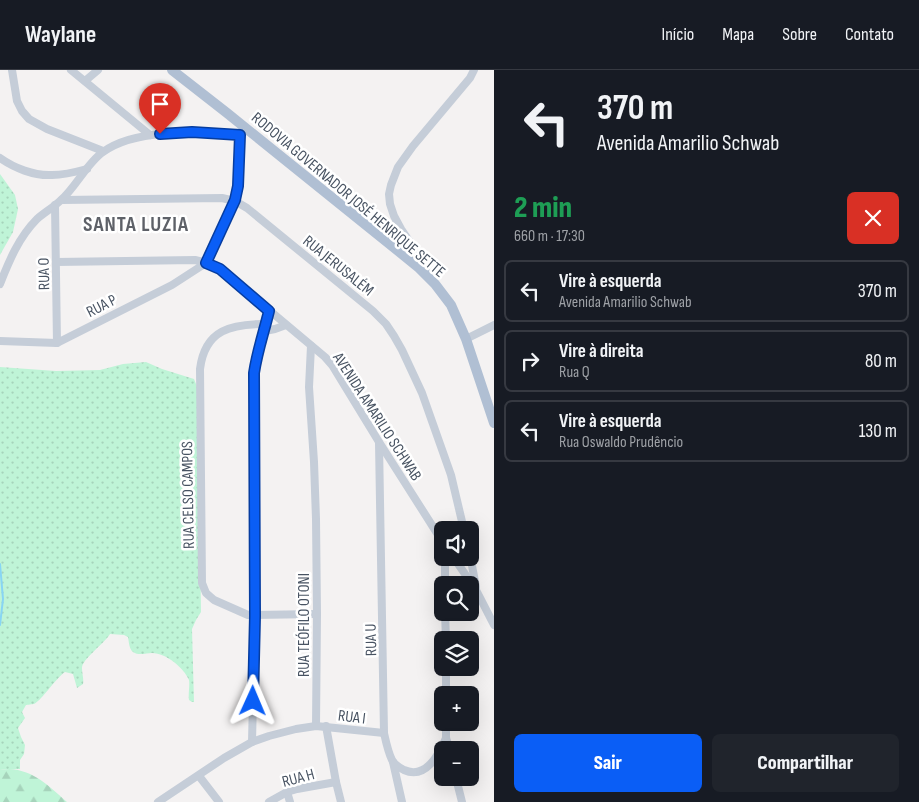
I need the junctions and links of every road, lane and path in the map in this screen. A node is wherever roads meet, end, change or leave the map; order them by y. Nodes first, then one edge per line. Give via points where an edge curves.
1 (12, 70) edge
2 (71, 70) edge
3 (98, 70) edge
4 (172, 70) edge
5 (474, 70) edge
6 (85, 81) junction
7 (244, 132) junction
8 (150, 135) junction
9 (103, 151) junction
10 (0, 158) edge
11 (87, 169) junction
12 (235, 200) junction
13 (58, 203) junction
14 (56, 262) junction
15 (206, 263) junction
16 (428, 276) junction
17 (0, 284) edge
18 (269, 311) junction
19 (286, 325) junction
20 (494, 325) edge
21 (265, 327) junction
22 (466, 339) junction
23 (0, 341) edge
24 (57, 344) junction
25 (312, 346) junction
26 (494, 423) edge
27 (379, 442) junction
28 (462, 521) edge
29 (434, 528) edge
30 (479, 596) edge
31 (317, 614) junction
32 (255, 616) junction
33 (494, 625) edge
34 (316, 726) junction
35 (326, 726) junction
36 (446, 731) edge
37 (384, 733) junction
38 (446, 738) junction
39 (447, 741) edge
40 (252, 742) junction
41 (393, 762) junction
42 (199, 776) junction
43 (336, 782) junction
44 (458, 786) edge
45 (287, 792) junction
46 (158, 802) edge
47 (219, 802) edge
48 (269, 802) edge
49 (290, 802) edge
50 (341, 802) edge
51 (402, 802) edge
52 (462, 802) edge

1 - 9 street via 17,101 29,119
2 - 6 street
3 - 6 street
4 - 7 main road, RODOVIA GOVERNADOR JOSÉ HENRIQUE SETTE
5 - 16 street via 405,156 390,185 394,216 424,263
6 - 8 street
7 - 8 street
7 - 12 street
7 - 16 main road, RODOVIA GOVERNADOR JOSÉ HENRIQUE SETTE
8 - 9 street
9 - 11 street
10 - 11 street via 26,171 50,176
11 - 13 street
12 - 13 street
12 - 15 street
12 - 28 street, RUA JERUSALÉM via 386,324 422,393 451,475
13 - 14 street, RUA O
13 - 17 street via 22,237
14 - 15 street, AVENIDA AMARILIO SCHWAB via 196,260
14 - 24 street, RUA O
15 - 18 street, AVENIDA AMARILIO SCHWAB via 220,269
15 - 24 street, RUA P via 172,285
16 - 22 main road, RODOVIA GOVERNADOR JOSÉ HENRIQUE SETTE via 451,306
18 - 19 street, AVENIDA AMARILIO SCHWAB
18 - 21 street
19 - 21 street, RUA CELSO CAMPOS via 276,329
19 - 25 street, AVENIDA AMARILIO SCHWAB
20 - 22 street
21 - 32 street via 254,373
21 - 32 street, RUA CELSO CAMPOS via 238,325 223,331 207,347 200,362 202,583 214,600
22 - 26 main road, RODOVIA GOVERNADOR JOSÉ HENRIQUE SETTE
23 - 24 street
25 - 27 street, AVENIDA AMARILIO SCHWAB via 325,356 340,376
25 - 31 street, RUA TEÓFILO OTONI via 309,387
27 - 29 street, AVENIDA AMARILIO SCHWAB
27 - 37 street, RUA U
30 - 33 street
31 - 32 street, RUA CELSO CAMPOS
31 - 34 street, RUA TEÓFILO OTONI
32 - 40 street
34 - 35 street, RUA I
34 - 40 street
35 - 37 street, RUA I
35 - 43 street
36 - 38 street
37 - 41 street, RUA U
38 - 39 street
38 - 41 street via 439,753 425,769 406,771
40 - 42 street
41 - 51 street, RUA U
42 - 46 street
42 - 47 street
43 - 45 street, RUA H
43 - 50 street
44 - 52 street
45 - 48 street, RUA H
45 - 49 street

